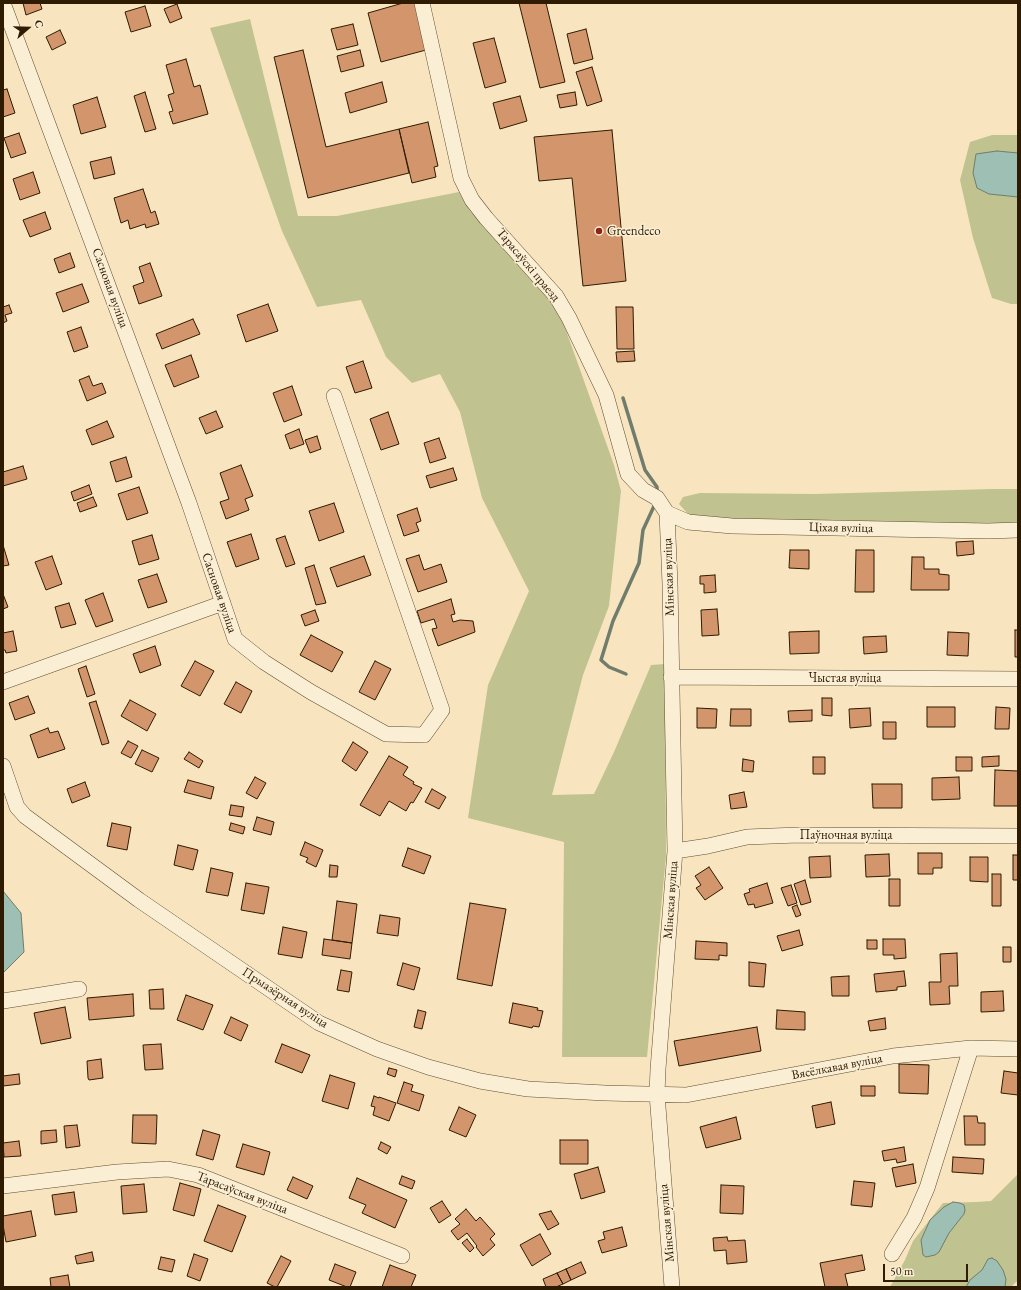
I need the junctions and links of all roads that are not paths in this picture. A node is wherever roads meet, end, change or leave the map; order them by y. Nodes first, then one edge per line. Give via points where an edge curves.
1 (3, 3) edge
2 (422, 3) edge
3 (334, 396) dead end
4 (667, 513) junction
5 (1018, 530) edge
6 (223, 603) junction
7 (671, 677) junction
8 (1018, 679) edge
9 (3, 682) edge
10 (3, 766) edge
11 (8, 795) edge
12 (1018, 836) edge
13 (675, 851) junction
14 (79, 989) dead end
15 (3, 1001) edge
16 (971, 1048) junction
17 (1018, 1049) edge
18 (657, 1094) junction
19 (3, 1186) edge
20 (892, 1254) dead end
21 (402, 1256) dead end
22 (672, 1287) edge

1 - 6 street, Сасновая вуліца via 186,495
2 - 4 street, Тарасаўскі праезд via 460,178 486,218 556,296 606,395 628,474 643,490 657,498
3 - 6 street, Сасновая вуліца via 442,710 424,735 386,734 311,692 264,662 235,639
4 - 5 street, Ціхая вуліца via 688,522 732,526
4 - 7 street, Мінская вуліца
6 - 9 street
7 - 8 street, Чыстая вуліца
7 - 13 street, Мінская вуліца
10 - 11 street, Прыазёрная вуліца
11 - 18 street, Прыазёрная вуліца via 24,816 139,900 319,1023 377,1049 428,1067 480,1081 528,1089
12 - 13 street, Паўночная вуліца via 783,835 747,837
13 - 18 street, Мінская вуліца
14 - 15 street
16 - 17 street, Вясёлкавая вуліца
16 - 18 street, Вясёлкавая вуліца via 893,1056 692,1094
16 - 20 street via 927,1188 914,1218
18 - 22 street, Мінская вуліца
19 - 21 street, Тарасаўская вуліца via 117,1172 168,1169 198,1175

